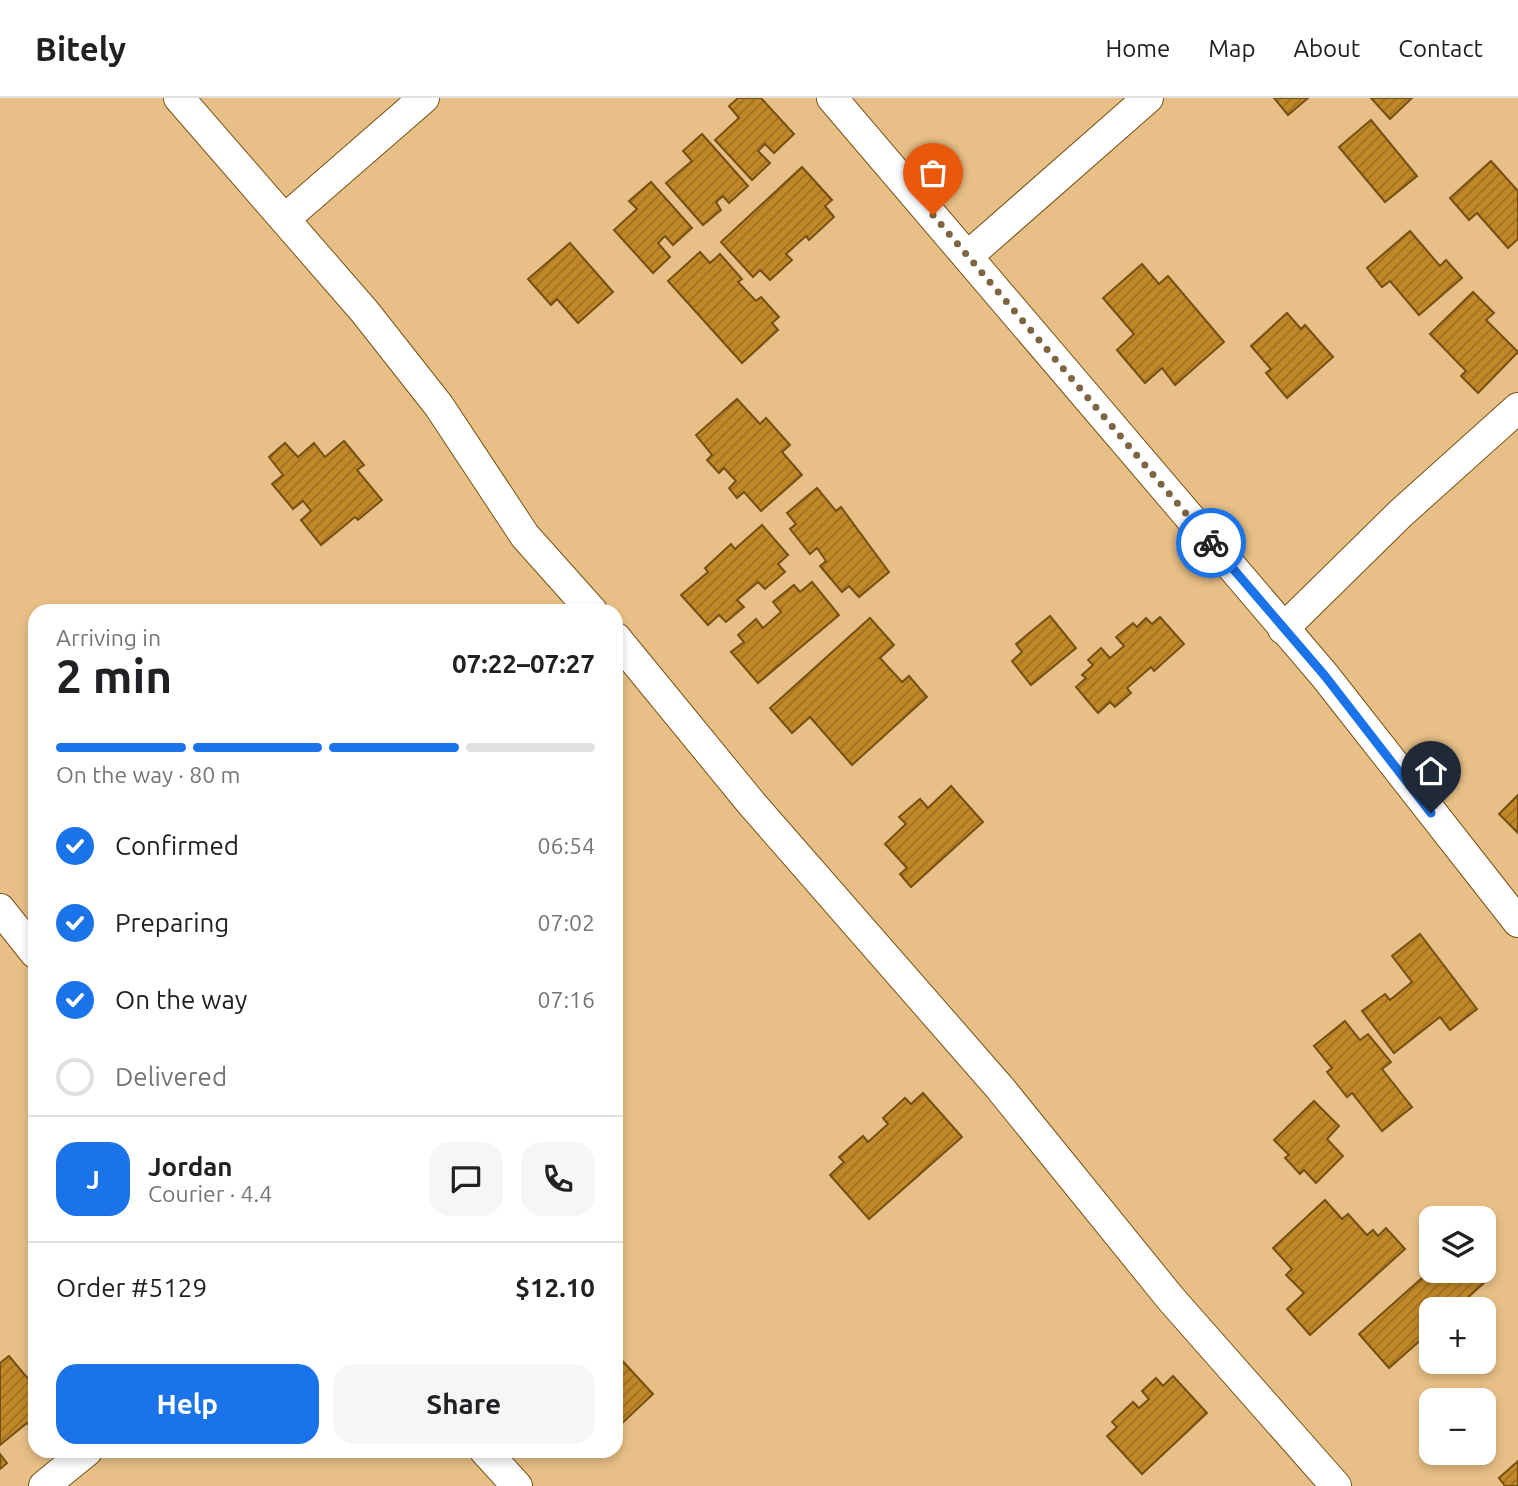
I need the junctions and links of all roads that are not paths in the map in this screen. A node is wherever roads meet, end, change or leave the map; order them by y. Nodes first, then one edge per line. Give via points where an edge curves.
1 (179, 98) edge
2 (424, 98) edge
3 (832, 98) edge
4 (1148, 98) edge
5 (286, 218) junction
6 (968, 256) junction
7 (1518, 408) edge
8 (586, 604) edge
9 (1283, 629) junction
10 (623, 647) edge
11 (0, 909) edge
12 (1518, 922) edge
13 (28, 944) edge
14 (78, 1458) edge
15 (491, 1458) edge
16 (44, 1486) edge
17 (517, 1486) edge
18 (1336, 1486) edge

1 - 5 street
2 - 5 street
3 - 6 street
4 - 6 street
5 - 8 street via 439,406 525,536
6 - 9 street
7 - 9 street via 1400,514
9 - 12 street
10 - 18 street via 752,804 1000,1088 1171,1299
11 - 13 street
14 - 16 street
15 - 17 street

